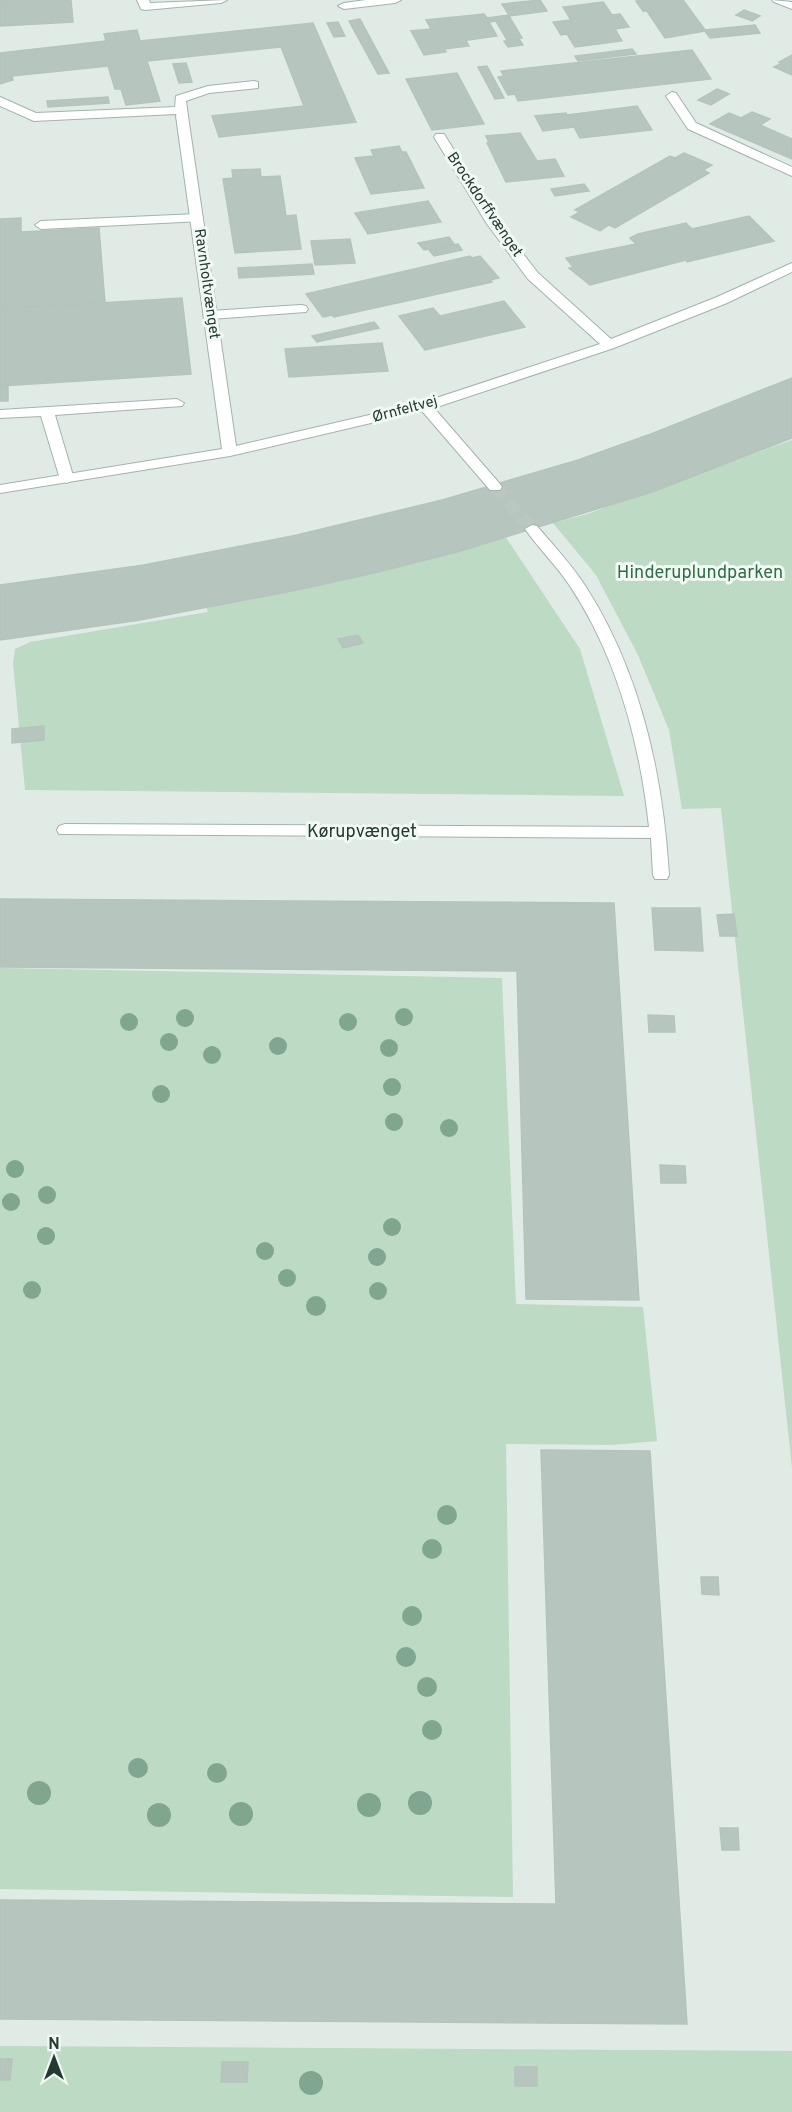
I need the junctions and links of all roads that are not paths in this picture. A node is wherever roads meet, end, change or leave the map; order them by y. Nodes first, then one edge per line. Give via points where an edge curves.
1 (142, 0) edge
2 (221, 0) edge
3 (394, 0) edge
4 (778, 0) edge
5 (208, 1) edge
6 (344, 6) dead end
7 (792, 6) edge
8 (254, 85) dead end
9 (672, 96) dead end
10 (0, 101) edge
11 (181, 113) junction
12 (440, 137) dead end
13 (792, 172) edge
14 (197, 218) junction
15 (41, 225) dead end
16 (792, 267) edge
17 (301, 309) dead end
18 (210, 315) junction
19 (609, 345) junction
20 (177, 403) dead end
21 (424, 406) junction
22 (47, 411) junction
23 (0, 414) edge
24 (230, 452) junction
25 (67, 479) junction
26 (495, 487) tunnel mouth
27 (0, 489) edge
28 (532, 529) tunnel mouth
29 (65, 830) dead end
30 (660, 833) junction
31 (661, 875) dead end

1 - 5 street via 145,7
2 - 5 street
3 - 6 street
4 - 7 street
8 - 11 street via 208,90 180,99
9 - 13 street via 692,126
10 - 11 street via 34,117
11 - 14 street, Ravnholtvænget
12 - 19 street, Brockdorffvænget via 493,224 533,276
14 - 15 street
14 - 18 street, Ravnholtvænget
16 - 19 street, Ørnfeltvej
17 - 18 street
18 - 24 street, Ravnholtvænget
19 - 21 street, Ørnfeltvej
20 - 22 street
21 - 24 street, Ørnfeltvej
21 - 26 street
22 - 23 street
22 - 25 street
24 - 25 street, Ørnfeltvej
25 - 27 street, Ørnfeltvej
28 - 30 street via 579,588 625,680 648,755
29 - 30 street, Kørupvænget
30 - 31 street

